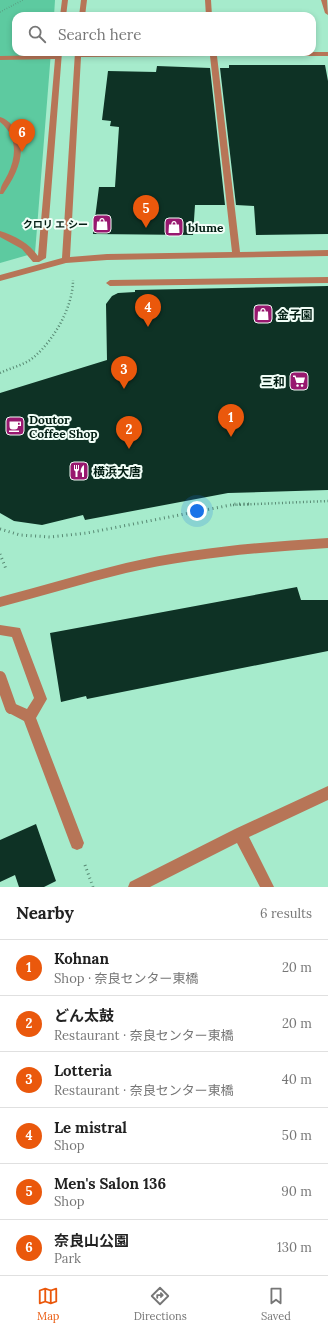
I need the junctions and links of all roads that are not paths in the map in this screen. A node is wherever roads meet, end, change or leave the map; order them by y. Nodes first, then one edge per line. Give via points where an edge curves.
1 (65, 0) edge
2 (84, 0) edge
3 (208, 0) edge
4 (324, 0) edge
5 (64, 12) edge
6 (82, 12) edge
7 (210, 12) edge
8 (328, 13) edge
9 (316, 54) edge
10 (328, 54) edge
11 (39, 56) edge
12 (58, 56) edge
13 (78, 56) edge
14 (214, 56) edge
15 (0, 58) edge
16 (0, 119) edge
17 (0, 192) edge
18 (0, 234) edge
19 (328, 253) edge
20 (236, 254) junction
21 (70, 260) junction
22 (0, 278) edge
23 (328, 280) edge
24 (110, 283) dead end
25 (328, 543) edge
26 (0, 602) edge
27 (0, 630) edge
28 (0, 676) edge
29 (29, 717) junction
30 (328, 793) edge
31 (240, 834) junction
32 (77, 843) dead end
33 (135, 887) edge
34 (267, 887) edge

1 - 5 street
2 - 6 street
3 - 7 street
4 - 8 street
9 - 10 street
11 - 15 street
12 - 18 street via 39,259 14,239
13 - 21 street
14 - 20 street
16 - 17 street via 12,129 19,148 9,181
19 - 20 street
20 - 21 street
21 - 22 street
23 - 24 street
25 - 26 street via 214,553 127,568
27 - 29 street via 16,632 41,699
28 - 29 street, bridge via 11,708
29 - 32 street
30 - 31 street
31 - 33 street
31 - 34 street

